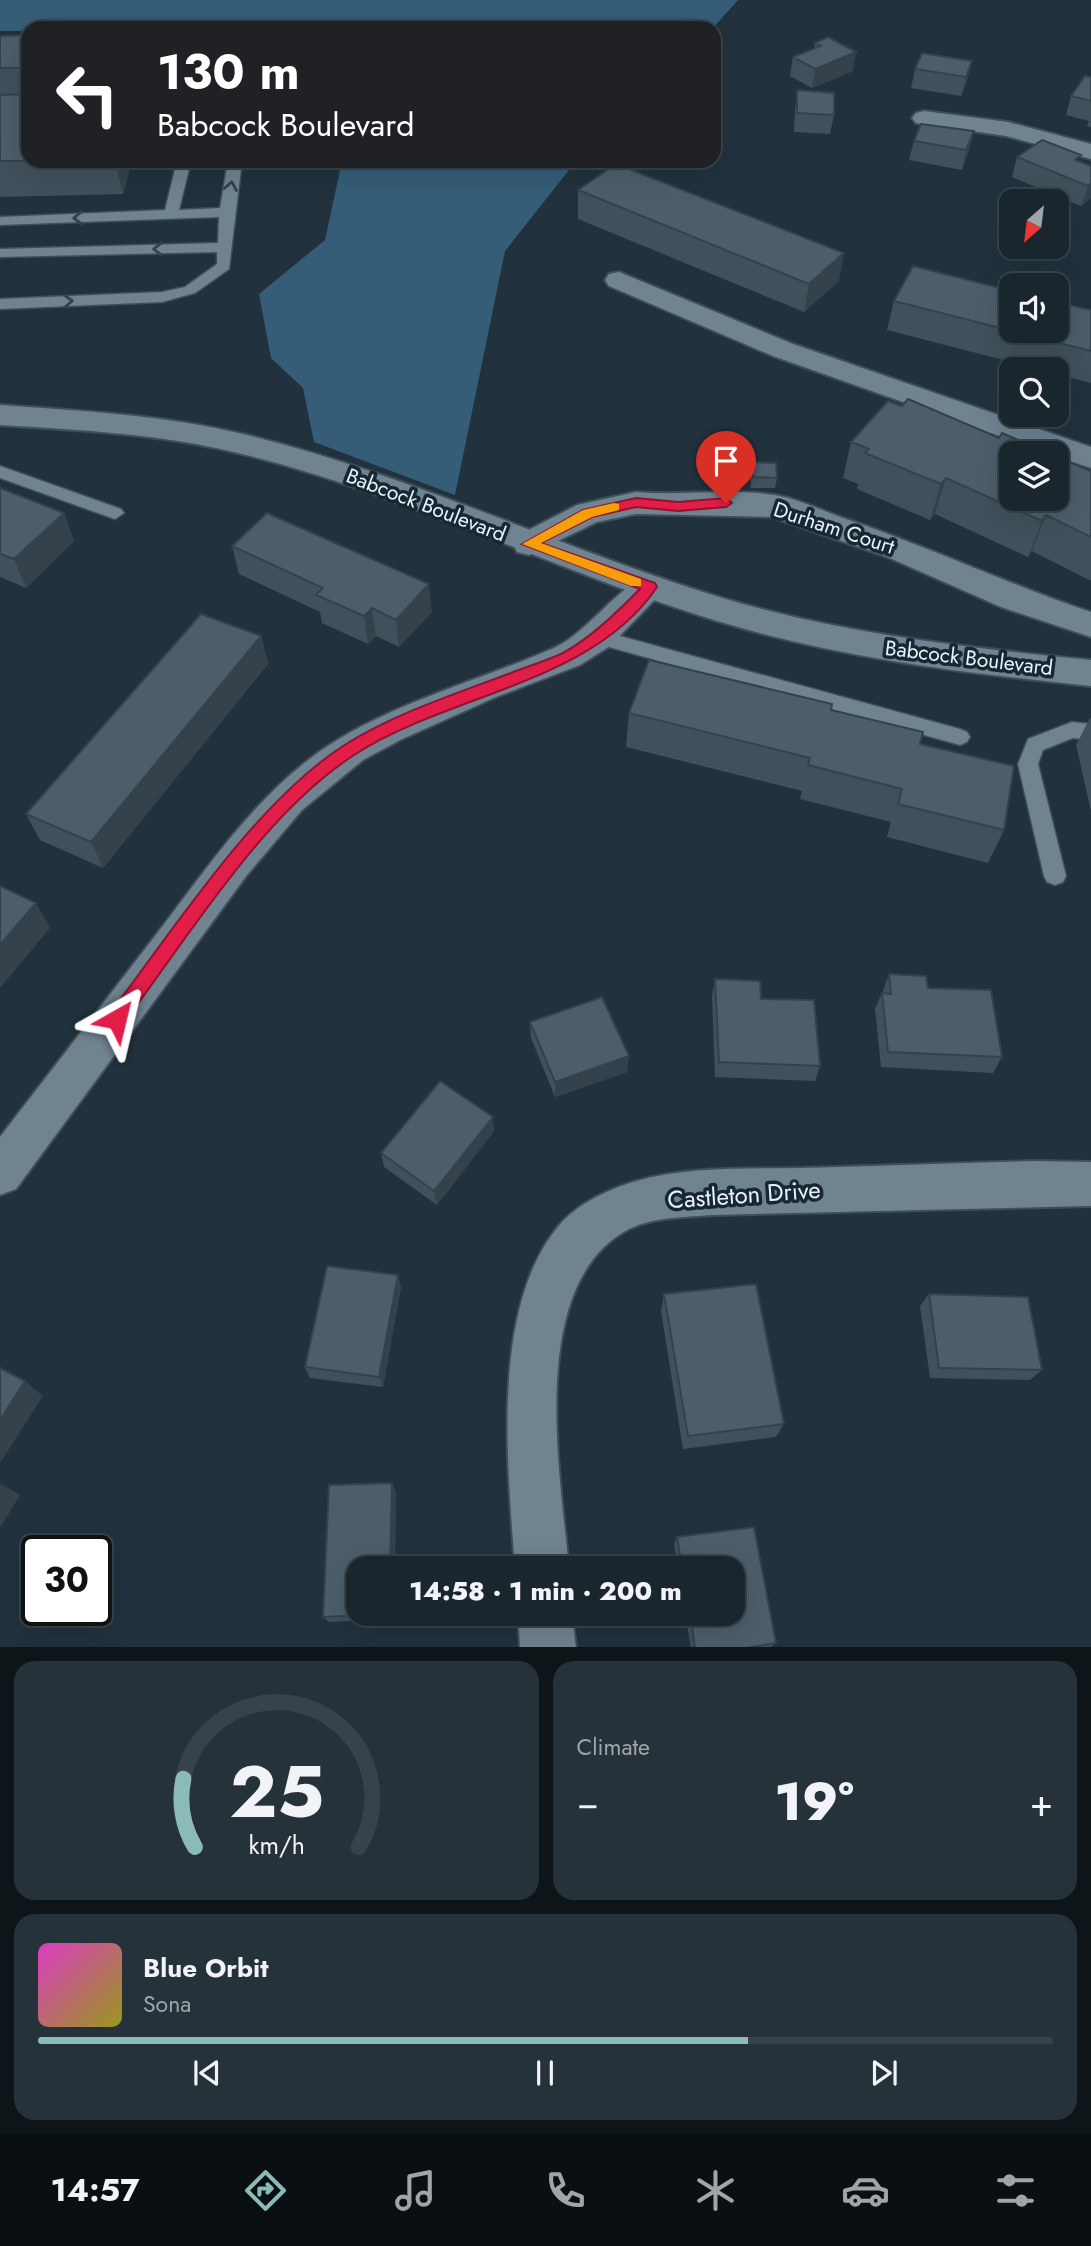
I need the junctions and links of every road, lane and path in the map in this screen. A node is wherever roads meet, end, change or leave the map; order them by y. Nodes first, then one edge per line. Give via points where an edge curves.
1 (924, 118) dead end
2 (1091, 152) edge
3 (182, 168) edge
4 (234, 168) edge
5 (227, 212) junction
6 (171, 215) junction
7 (0, 221) edge
8 (226, 247) junction
9 (0, 253) edge
10 (619, 280) dead end
11 (0, 304) edge
12 (0, 415) edge
13 (1091, 458) edge
14 (0, 472) edge
15 (115, 513) dead end
16 (529, 544) junction
17 (650, 587) junction
18 (1091, 625) edge
19 (598, 637) junction
20 (1091, 673) edge
21 (1091, 732) edge
22 (960, 737) dead end
23 (1055, 876) dead end
24 (0, 1173) edge
25 (1091, 1184) edge
26 (541, 1556) edge
27 (546, 1626) edge
28 (548, 1647) edge

1 - 2 street via 1009,129
3 - 6 lane
5 -> 4 lane
5 - 6 lane
5 - 8 lane
6 -> 7 lane
8 -> 9 lane
11 -> 8 lane via 162,297 190,290 224,266
10 - 13 street via 783,350
12 - 16 street, Babcock Boulevard via 152,428 244,444 349,475
14 - 15 lane
16 - 17 street, Babcock Boulevard
16 - 18 street, Durham Court via 588,513 636,503 775,506 897,548 1013,598
17 - 19 street
17 - 20 street, Babcock Boulevard via 838,639
19 - 22 lane
19 - 24 street via 568,656 387,730 350,750 289,799 233,864
21 - 23 lane via 1072,730 1035,745 1028,764
25 - 26 street, Castleton Drive via 692,1194 632,1206 590,1226 567,1253 556,1276 540,1332 533,1446
27 - 28 street

